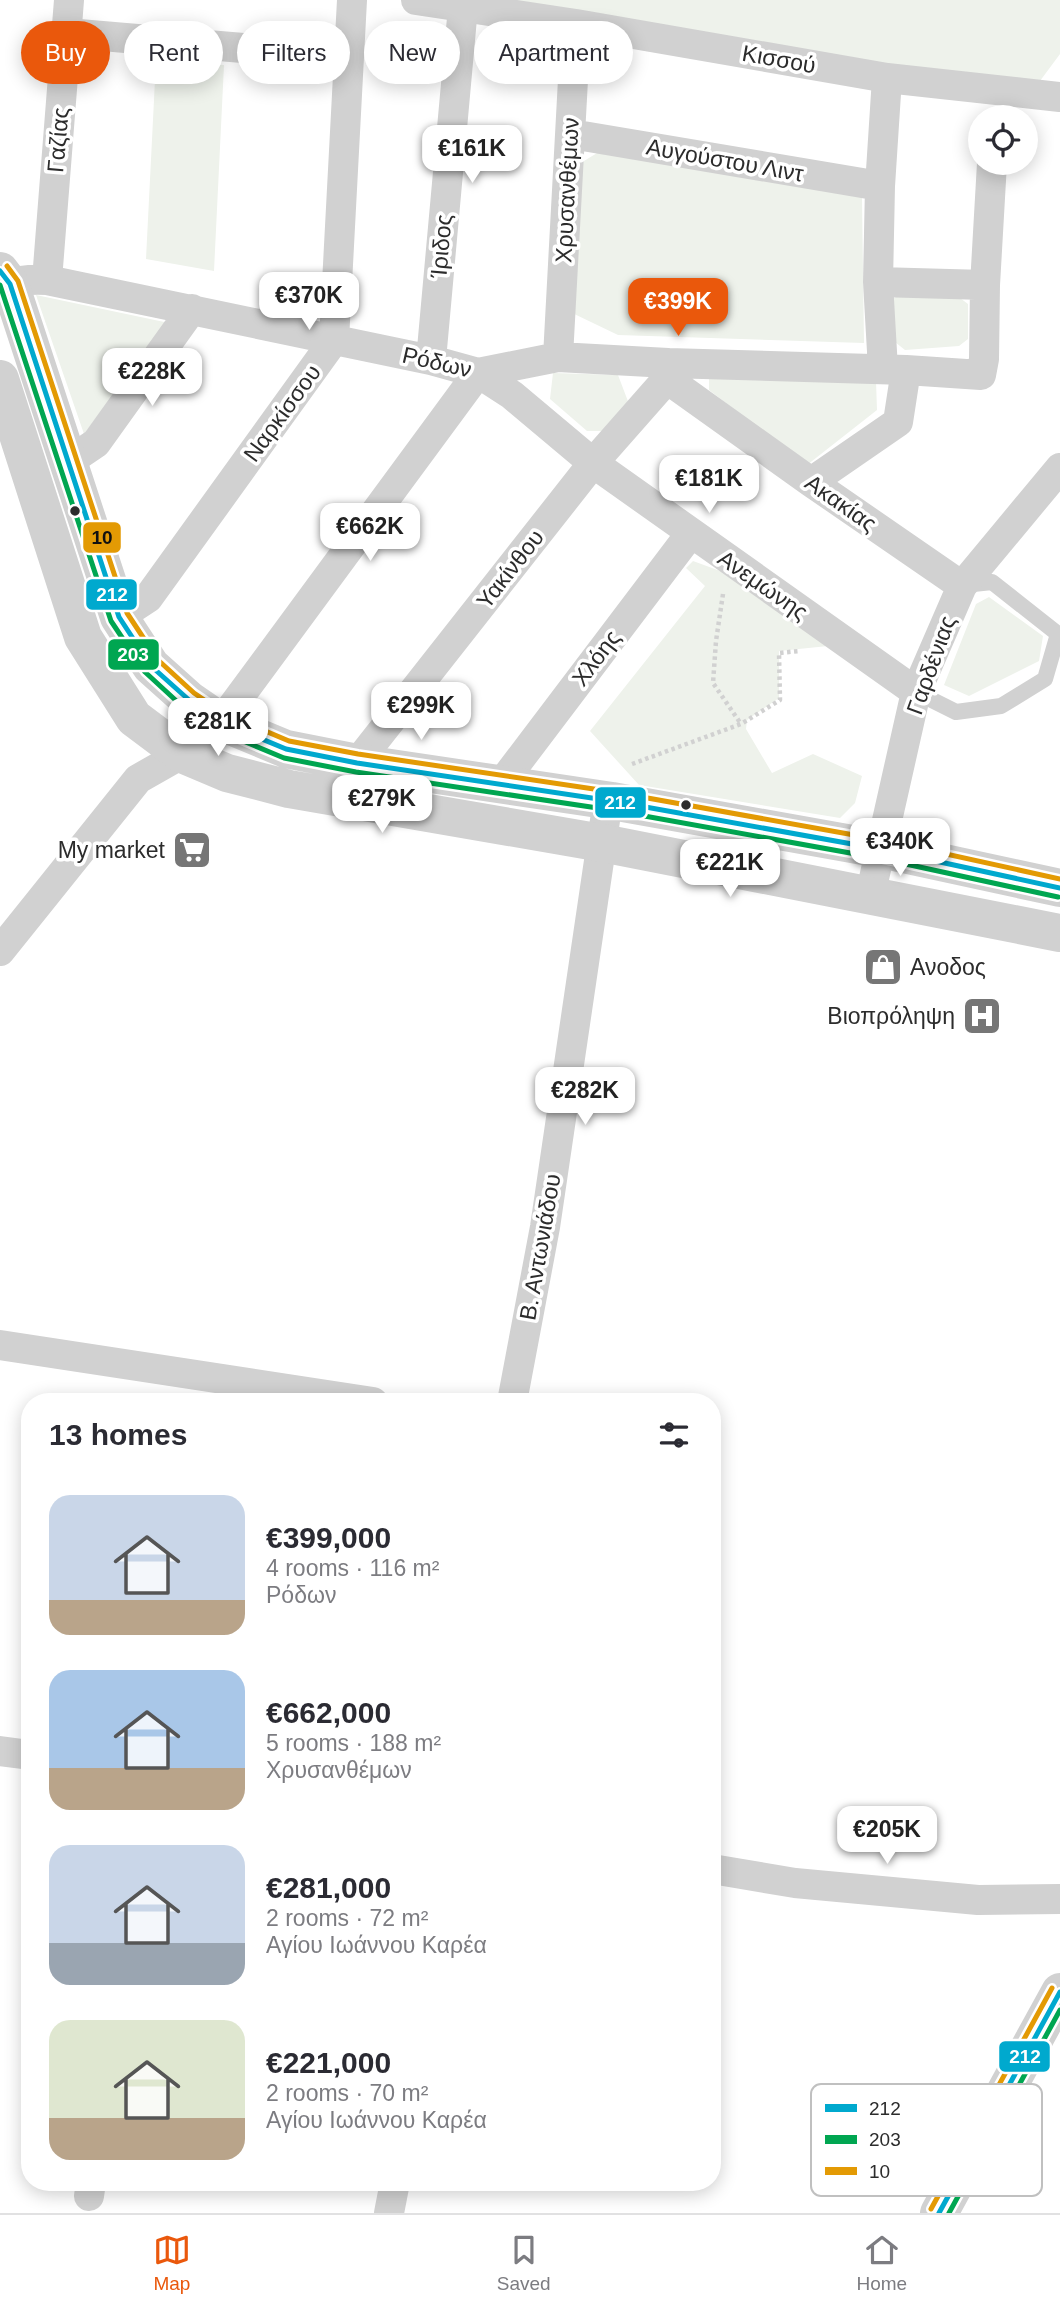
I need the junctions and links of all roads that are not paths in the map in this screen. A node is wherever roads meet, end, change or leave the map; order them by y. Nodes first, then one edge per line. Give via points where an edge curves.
1 (69, 0) edge
2 (352, 0) edge
3 (416, 0) edge
4 (463, 7) junction
5 (68, 21) edge
6 (562, 21) edge
7 (350, 28) edge
8 (633, 33) edge
9 (110, 37) edge
10 (237, 48) edge
11 (887, 78) junction
12 (56, 84) edge
13 (347, 84) edge
14 (573, 84) edge
15 (1060, 97) edge
16 (995, 104) edge
17 (571, 134) junction
18 (991, 175) edge
19 (880, 186) junction
20 (14, 281) edge
21 (878, 282) junction
22 (985, 285) junction
23 (192, 309) junction
24 (334, 340) junction
25 (558, 357) junction
26 (431, 360) junction
27 (894, 369) junction
28 (668, 371) junction
29 (478, 373) junction
30 (0, 379) edge
31 (68, 463) junction
32 (593, 463) junction
33 (1060, 468) edge
34 (810, 482) junction
35 (691, 533) junction
36 (961, 586) junction
37 (119, 617) junction
38 (916, 692) junction
39 (221, 722) junction
40 (182, 754) junction
41 (357, 763) junction
42 (500, 784) junction
43 (608, 800) junction
44 (602, 843) junction
45 (880, 849) junction
46 (1060, 888) edge
47 (870, 896) junction
48 (1060, 933) edge
49 (0, 951) edge
50 (0, 1345) edge
51 (314, 1393) edge
52 (514, 1393) edge
53 (0, 1751) edge
54 (21, 1754) edge
55 (721, 1871) edge
56 (1060, 1899) edge
57 (1060, 1992) edge
58 (1010, 2084) edge
59 (394, 2191) edge
60 (948, 2196) edge
61 (390, 2213) edge
62 (939, 2213) edge

1 - 5 street, Γαζίας
2 - 7 street, Ναρκίσσου
3 - 4 street, Κισσού
4 - 6 street, Κισσού
4 - 26 street, Ίριδος
8 - 11 street, Κισσού
9 - 10 street
11 - 16 street, Κισσού
11 - 19 street
12 - 20 street, Γαζίας
13 - 24 street, Ναρκίσσου
14 - 17 street, Χρυσανθέμων
15 - 16 street, Κισσού
17 - 19 street, Αυγούστου Λιντ
17 - 25 street, Χρυσανθέμων
18 - 22 street
19 - 21 street
20 - 23 street, Ρόδων
20 - 31 street
21 - 22 street
21 - 27 street
22 - 27 street, Ρόδων via 981,374
23 - 24 street, Ρόδων
23 - 31 street via 96,443
24 - 26 street, Ρόδων
24 - 37 street, Ναρκίσσου via 148,598
25 - 28 street, Ρόδων
25 - 29 street, Ρόδων
26 - 29 street, Ρόδων
27 - 28 street, Ρόδων
27 - 34 street via 898,422
28 - 32 street, Υακίνθου
28 - 34 street, Ακακίας
29 - 32 street, Ανεμώνης
29 - 39 street
30 - 40 street via 83,637 134,718
31 - 37 street
32 - 35 street, Ανεμώνης
32 - 41 street, Υακίνθου
33 - 36 street, Γαρδένιας
34 - 36 street, Ακακίας
35 - 38 street, Ανεμώνης
35 - 42 street, Χλόης
36 - 38 street, Γαρδένιας
36 - 38 lane via 992,582 1058,634 1045,679 1001,706 956,712
37 - 39 street via 151,666
38 - 45 street, Γαρδένιας
39 - 40 street
39 - 41 street via 286,749
40 - 44 street via 227,773 289,789
40 - 49 street via 138,779
41 - 42 street
42 - 43 street
43 - 44 street, Β. Αντωνιάδου
43 - 45 street
44 - 47 street
44 - 52 street, Β. Αντωνιάδου via 544,1227
45 - 46 street
45 - 47 street, Γαρδένιας
47 - 48 street
50 - 51 street
53 - 54 street
55 - 56 street via 795,1883 965,1899
57 - 58 street
59 - 61 street
60 - 62 street

